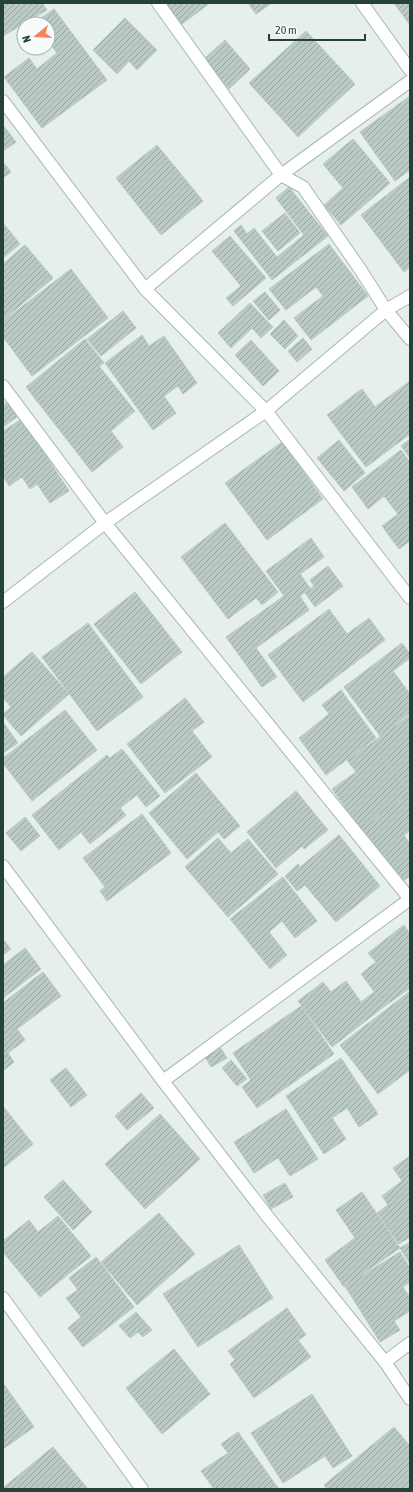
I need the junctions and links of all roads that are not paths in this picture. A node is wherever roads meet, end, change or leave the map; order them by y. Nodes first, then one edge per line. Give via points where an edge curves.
1 (158, 3) edge
2 (362, 3) edge
3 (410, 70) edge
4 (410, 81) edge
5 (3, 101) edge
6 (281, 175) junction
7 (145, 289) junction
8 (410, 296) edge
9 (386, 310) junction
10 (410, 339) edge
11 (3, 386) edge
12 (266, 411) junction
13 (105, 523) junction
14 (410, 598) edge
15 (3, 602) edge
16 (3, 866) edge
17 (410, 899) edge
18 (163, 1081) junction
19 (3, 1298) edge
20 (410, 1343) edge
21 (385, 1362) junction
22 (410, 1399) edge
23 (142, 1489) edge

1 - 6 street
2 - 3 street
4 - 6 street
5 - 7 street
6 - 7 street
6 - 9 street via 303,187
7 - 12 street
8 - 9 street
9 - 10 street
9 - 12 street
11 - 13 street
12 - 13 street
12 - 14 street
13 - 15 street
13 - 17 street
16 - 18 street
17 - 18 street
18 - 21 street
19 - 23 street
20 - 21 street
21 - 22 street

